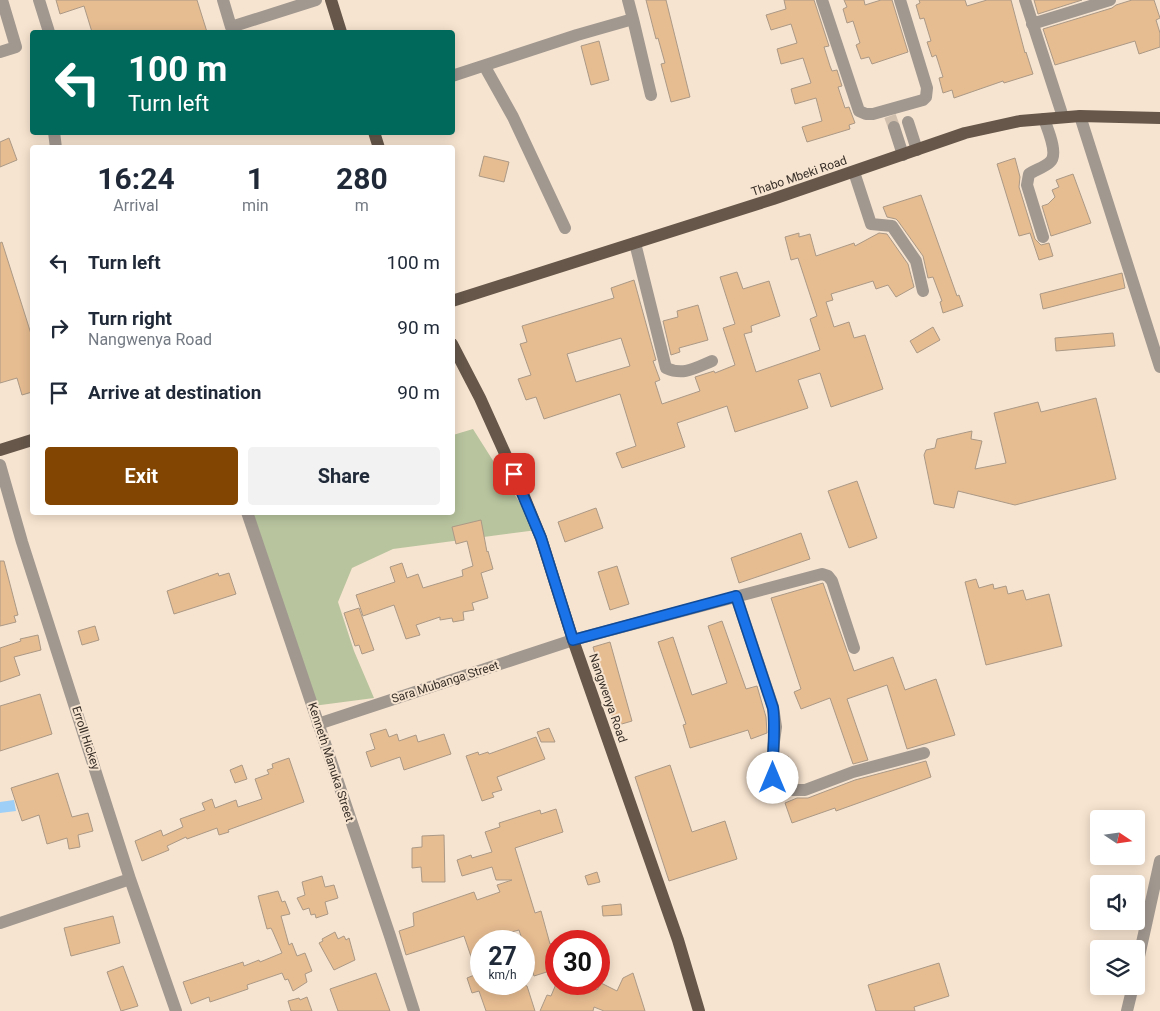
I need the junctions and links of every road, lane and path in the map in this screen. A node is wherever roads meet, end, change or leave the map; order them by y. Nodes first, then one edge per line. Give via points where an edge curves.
1 (2, 0) edge
2 (40, 0) edge
3 (223, 0) edge
4 (316, 0) edge
5 (331, 0) edge
6 (628, 0) edge
7 (822, 0) edge
8 (900, 0) edge
9 (1024, 0) edge
10 (1110, 0) edge
11 (633, 19) junction
12 (1032, 24) junction
13 (48, 30) edge
14 (232, 30) edge
15 (341, 30) edge
16 (0, 52) edge
17 (485, 67) junction
18 (455, 75) edge
19 (651, 95) dead end
20 (906, 113) junction
21 (1080, 116) junction
22 (1063, 117) junction
23 (891, 118) junction
24 (1160, 118) edge
25 (1044, 119) junction
26 (917, 150) junction
27 (903, 155) junction
28 (854, 172) junction
29 (565, 228) dead end
30 (1043, 237) dead end
31 (635, 243) junction
32 (924, 291) dead end
33 (455, 300) edge
34 (455, 350) edge
35 (712, 361) dead end
36 (1160, 368) edge
37 (30, 441) edge
38 (0, 450) edge
39 (0, 465) edge
40 (248, 515) edge
41 (736, 596) junction
42 (573, 640) junction
43 (854, 648) dead end
44 (318, 724) junction
45 (924, 753) dead end
46 (1160, 861) edge
47 (130, 879) junction
48 (0, 923) edge
49 (1143, 940) edge
50 (1131, 995) edge
51 (176, 1011) edge
52 (414, 1011) edge
53 (699, 1011) edge
54 (1127, 1011) edge

1 - 16 street via 16,46
2 - 13 street
3 - 14 street
4 - 14 street
5 - 15 main road
6 - 11 street
7 - 23 street via 859,111
8 - 20 street via 927,88 923,100
9 - 12 street
10 - 12 street
11 - 17 street
11 - 19 street
12 - 22 street
17 - 18 street
17 - 29 street via 513,117
20 - 23 street
20 - 26 street
21 - 22 main road, Thabo Mbeki Road
21 - 24 main road, Thabo Mbeki Road
21 - 36 street
22 - 25 main road, Thabo Mbeki Road
23 - 27 street
25 - 26 main road, Thabo Mbeki Road via 966,133
25 - 30 street via 1054,150 1053,157 1029,174 1027,185
26 - 27 main road, Thabo Mbeki Road
27 - 28 main road, Thabo Mbeki Road
28 - 31 main road, Thabo Mbeki Road
28 - 32 street via 871,224 892,226 916,262
31 - 33 main road, Thabo Mbeki Road
31 - 35 street via 666,368 683,372
34 - 42 main road, Nangwenya Road via 522,489
37 - 38 main road
39 - 47 street, Erroll Hickey
40 - 44 street, Kenneth Manuka Street
41 - 42 street, Sara Mubanga Street
41 - 43 street, Sara Mubanga Street via 814,575 828,576
41 - 45 street via 773,708 776,727 772,749 773,778 776,783 789,790 805,790 853,772
42 - 44 street, Sara Mubanga Street
42 - 53 main road, Nangwenya Road via 678,940
44 - 52 street, Kenneth Manuka Street
46 - 49 street
47 - 48 street
47 - 51 street, Erroll Hickey
50 - 54 street

